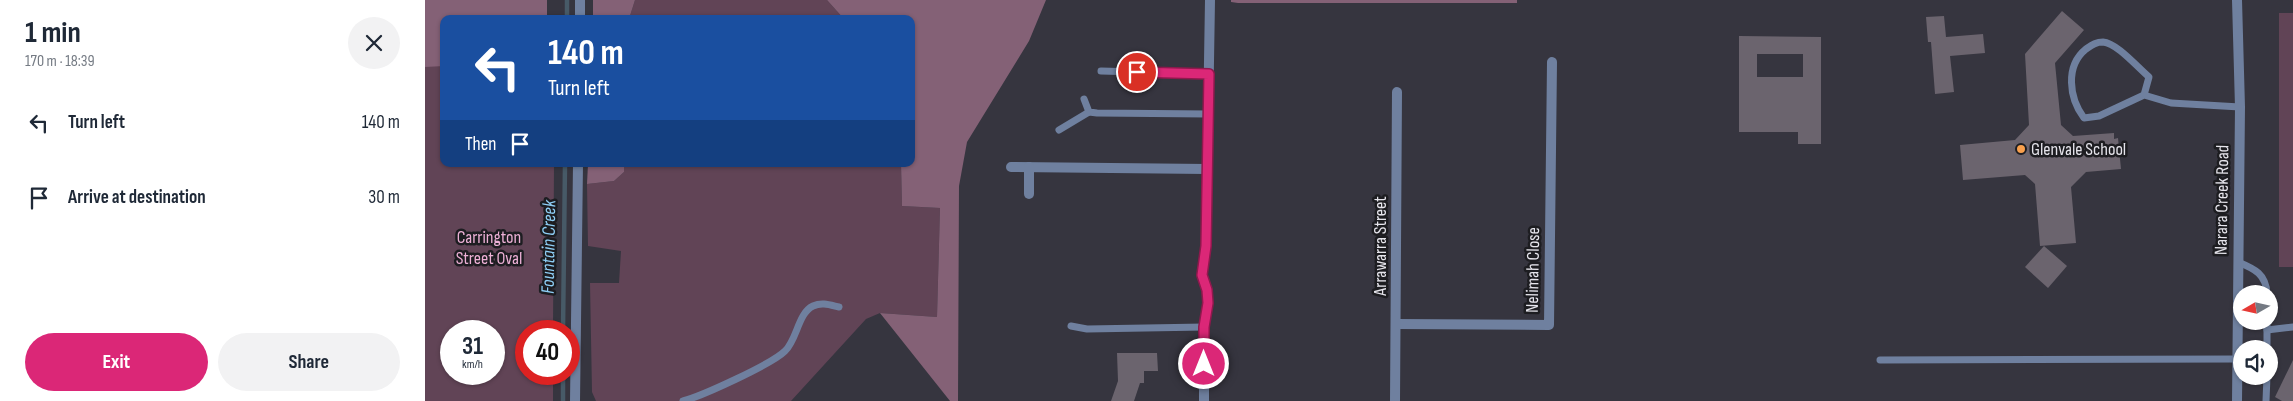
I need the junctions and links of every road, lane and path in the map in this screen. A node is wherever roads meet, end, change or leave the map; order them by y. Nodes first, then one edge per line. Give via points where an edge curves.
1 (580, 0) edge
2 (1210, 0) edge
3 (2237, 0) edge
4 (580, 15) edge
5 (1552, 62) dead end
6 (1101, 71) dead end
7 (1209, 74) junction
8 (1397, 92) dead end
9 (2144, 95) junction
10 (1084, 99) dead end
11 (2240, 107) junction
12 (1089, 112) junction
13 (1208, 114) junction
14 (1059, 130) dead end
15 (578, 167) edge
16 (1029, 167) junction
17 (1011, 168) dead end
18 (1207, 169) junction
19 (1029, 194) dead end
20 (2238, 262) junction
21 (2266, 285) edge
22 (839, 307) dead end
23 (1396, 324) junction
24 (1071, 326) dead end
25 (1204, 327) junction
26 (2293, 327) edge
27 (2278, 329) edge
28 (2267, 330) edge
29 (2237, 340) edge
30 (2267, 340) edge
31 (2233, 359) edge
32 (1880, 360) dead end
33 (2237, 385) edge
34 (2267, 385) edge
35 (575, 401) edge
36 (683, 401) edge
37 (1204, 401) edge
38 (1395, 401) edge
39 (2237, 401) edge
40 (2266, 401) edge

1 - 4 street
2 - 7 street
3 - 11 street, Narara Creek Road
5 - 23 street, Nelimah Close via 1549,325
6 - 7 lane
7 - 13 street
8 - 23 street, Arrawarra Street
9 - 9 lane via 2099,116 2084,118 2077,109 2071,69 2094,43 2105,42 2149,77
9 - 11 lane via 2171,103
10 - 12 lane
11 - 20 street, Narara Creek Road
12 - 13 lane
12 - 14 lane
13 - 18 street
15 - 35 street
16 - 17 street
16 - 18 street
16 - 19 street
18 - 25 street via 1206,246 1202,275 1208,303
20 - 21 lane via 2260,272
20 - 29 street, Narara Creek Road
22 - 36 lane via 823,303 812,306 785,351 772,361
23 - 38 street, Arrawarra Street
24 - 25 lane via 1087,329
25 - 37 street
26 - 27 lane
28 - 30 lane
31 - 32 lane
33 - 39 street, Narara Creek Road
34 - 40 lane

